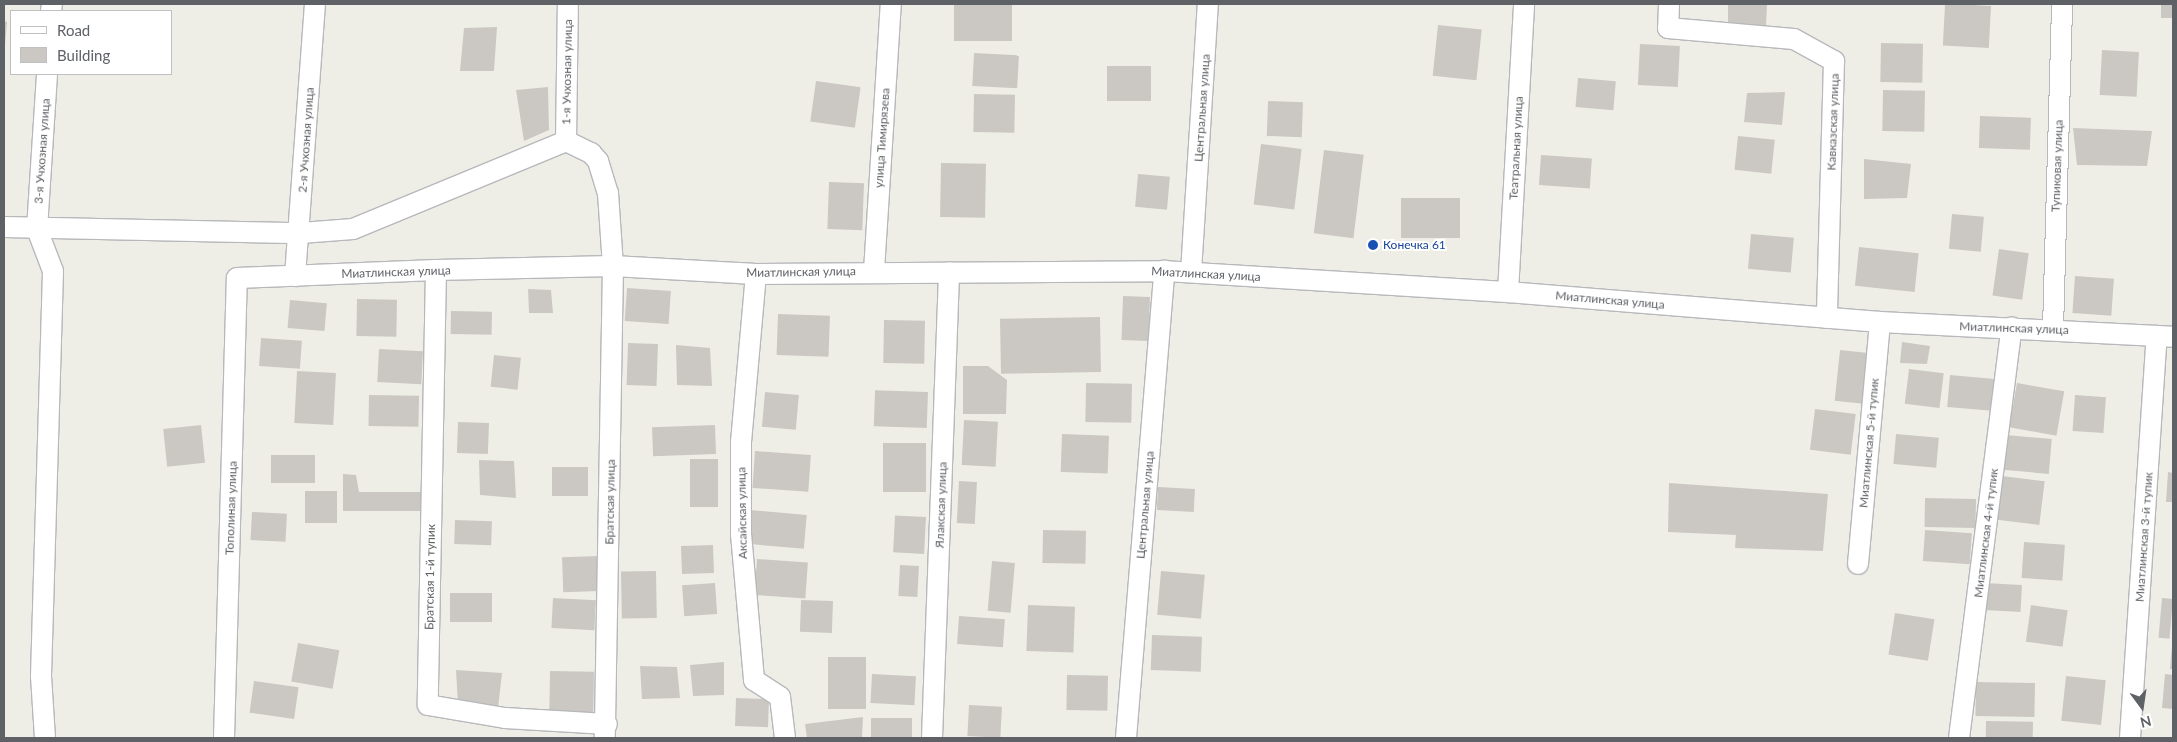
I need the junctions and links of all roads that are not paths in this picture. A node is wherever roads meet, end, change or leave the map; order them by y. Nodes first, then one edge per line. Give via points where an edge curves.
1 (315, 4) edge
2 (568, 4) edge
3 (891, 4) edge
4 (1208, 4) edge
5 (1524, 4) edge
6 (1669, 4) edge
7 (2062, 4) edge
8 (47, 75) edge
9 (566, 141) junction
10 (4, 227) edge
11 (37, 228) junction
12 (300, 233) junction
13 (613, 266) junction
14 (436, 270) junction
15 (1164, 271) junction
16 (874, 272) junction
17 (949, 272) junction
18 (1191, 272) junction
19 (756, 274) junction
20 (295, 276) junction
21 (237, 278) joint
22 (1508, 292) junction
23 (1827, 318) junction
24 (1880, 322) junction
25 (2012, 327) junction
26 (2053, 329) junction
27 (2165, 337) edge
28 (1858, 564) dead end
29 (606, 731) edge
30 (45, 738) edge
31 (224, 738) edge
32 (785, 738) edge
33 (932, 738) edge
34 (1126, 738) edge
35 (1959, 738) edge
36 (2130, 738) edge

1 - 12 street, 2-я Учхозная улица
2 - 9 street, 1-я Учхозная улица
3 - 16 street, улица Тимирязева
4 - 18 street, Центральная улица
5 - 22 street, Театральная улица
6 - 23 street, Кавказская улица via 1668,28 1794,39 1834,61
7 - 26 street, Тупиковая улица
8 - 11 street, 3-я Учхозная улица
9 - 12 street via 353,229
9 - 13 street, Братская улица via 582,146 598,161 608,194
10 - 11 street
11 - 12 street
11 - 30 street via 53,271 42,676
12 - 20 street, 2-я Учхозная улица
13 - 14 street, Миатлинская улица
13 - 19 street, Миатлинская улица
13 - 29 street, Братская улица
14 - 20 street, Миатлинская улица
14 - 29 street, Братская 1-й тупик via 428,705
15 - 17 street, Миатлинская улица
15 - 18 street, Миатлинская улица
15 - 34 street, Центральная улица
16 - 17 street, Миатлинская улица
16 - 19 street, Миатлинская улица
17 - 33 street, Ялакская улица
18 - 22 street, Миатлинская улица
19 - 32 street, Аксайская улица via 741,442 741,534 754,680 780,697
20 - 21 street, Миатлинская улица
21 - 31 street, Тополиная улица
22 - 23 street, Миатлинская улица
23 - 24 street, Миатлинская улица
24 - 25 street, Миатлинская улица
24 - 28 street, Миатлинская 5-й тупик
25 - 26 street, Миатлинская улица
25 - 35 street, Миатлинская 4-й тупик
26 - 27 street, Миатлинская улица
27 - 36 street, Миатлинская 3-й тупик

